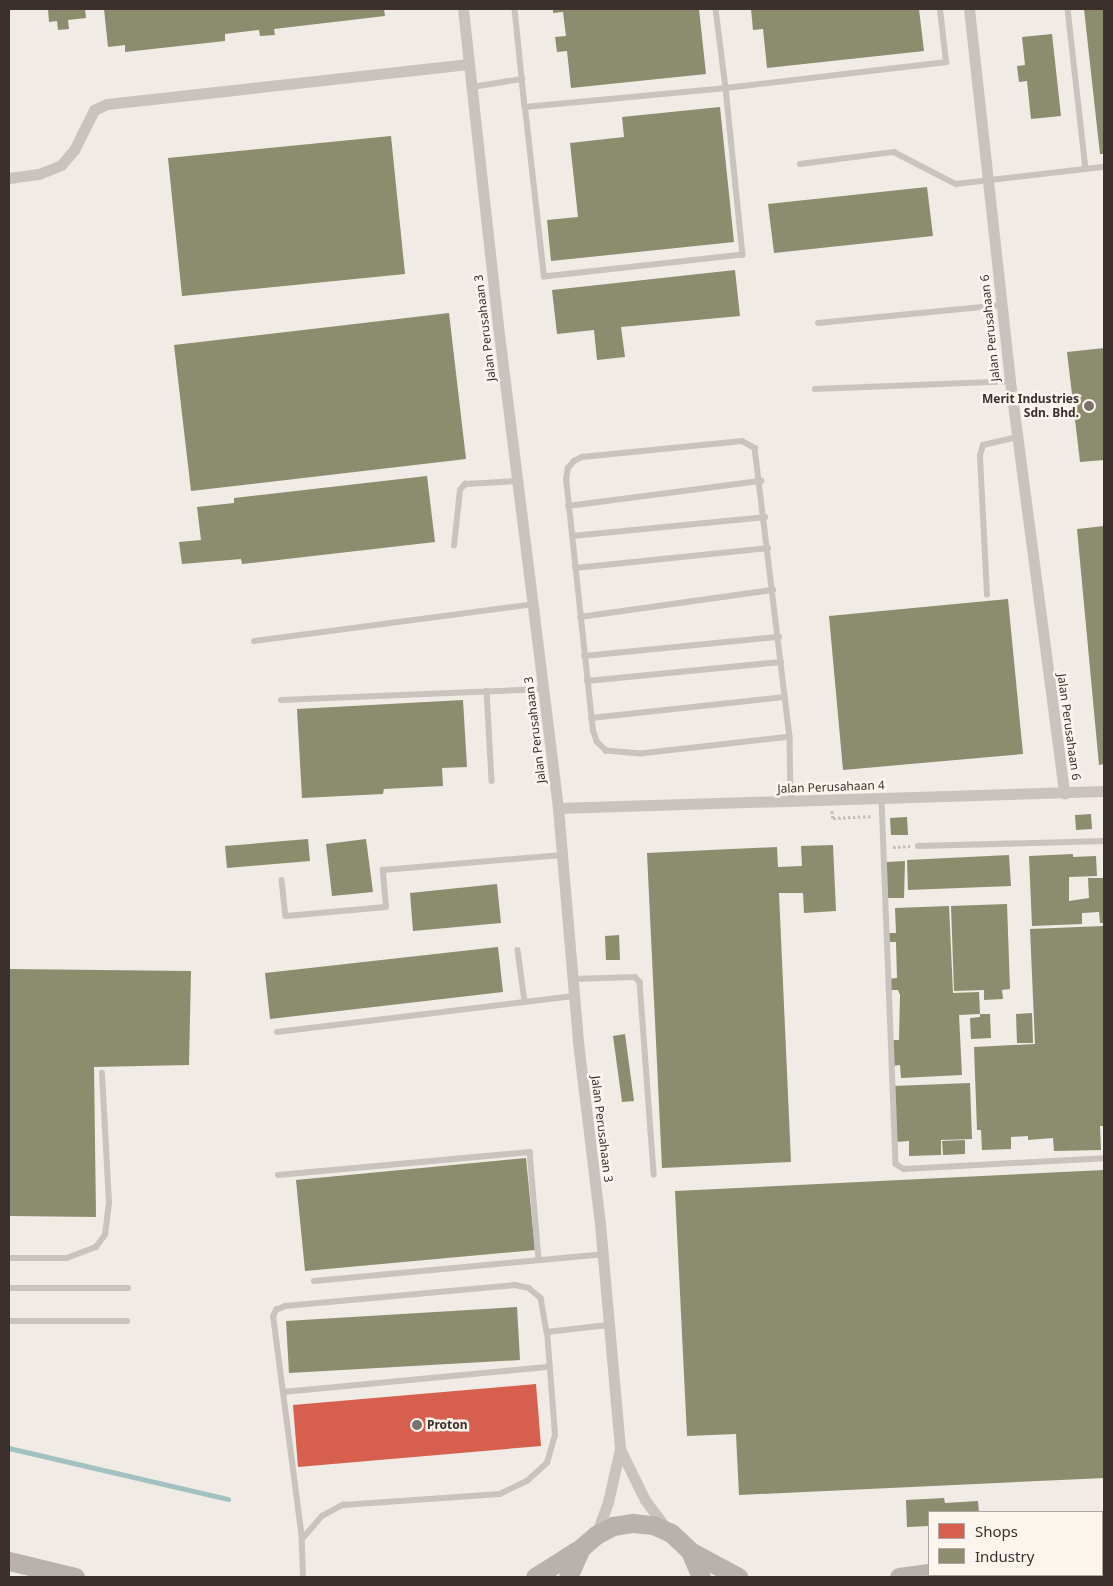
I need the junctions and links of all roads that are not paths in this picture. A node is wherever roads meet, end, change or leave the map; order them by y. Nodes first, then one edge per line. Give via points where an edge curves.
1 (463, 9) edge
2 (514, 9) edge
3 (716, 9) edge
4 (940, 9) edge
5 (969, 9) edge
6 (1068, 9) edge
7 (469, 64) junction
8 (522, 79) junction
9 (472, 87) junction
10 (726, 88) junction
11 (525, 107) junction
12 (800, 164) dead end
13 (1104, 167) edge
14 (1086, 169) junction
15 (9, 178) edge
16 (989, 180) junction
17 (1002, 305) junction
18 (818, 323) dead end
19 (1010, 381) junction
20 (815, 389) dead end
21 (1017, 437) junction
22 (518, 481) junction
23 (761, 481) junction
24 (568, 506) junction
25 (765, 517) junction
26 (572, 536) junction
27 (454, 546) dead end
28 (768, 548) junction
29 (575, 568) junction
30 (773, 590) junction
31 (987, 595) dead end
32 (534, 604) junction
33 (580, 617) junction
34 (778, 637) junction
35 (254, 641) dead end
36 (584, 656) junction
37 (781, 662) junction
38 (587, 681) junction
39 (545, 689) junction
40 (487, 691) junction
41 (785, 697) junction
42 (281, 700) dead end
43 (591, 718) junction
44 (790, 737) junction
45 (492, 781) dead end
46 (1104, 791) edge
47 (1064, 793) junction
48 (882, 800) junction
49 (791, 802) junction
50 (558, 808) junction
51 (1104, 840) edge
52 (918, 846) road end
53 (562, 854) junction
54 (282, 880) dead end
55 (518, 950) dead end
56 (572, 979) junction
57 (574, 996) junction
58 (526, 1002) junction
59 (277, 1032) dead end
60 (102, 1073) dead end
61 (1104, 1158) edge
62 (654, 1174) dead end
63 (278, 1175) dead end
64 (603, 1254) junction
65 (9, 1258) edge
66 (539, 1260) junction
67 (314, 1280) dead end
68 (9, 1288) edge
69 (128, 1288) dead end
70 (9, 1321) edge
71 (127, 1321) dead end
72 (608, 1325) junction
73 (547, 1332) junction
74 (550, 1366) junction
75 (283, 1392) junction
76 (620, 1449) junction
77 (671, 1533) junction
78 (596, 1534) junction
79 (302, 1539) junction
80 (581, 1548) junction
81 (690, 1552) junction
82 (9, 1561) edge
83 (928, 1573) edge
84 (75, 1577) edge
85 (303, 1577) edge
86 (535, 1577) edge
87 (568, 1577) edge
88 (701, 1577) edge
89 (738, 1577) edge
90 (899, 1577) edge

1 - 7 street, Jalan Perusahaan 3
2 - 8 lane
3 - 10 lane
4 - 10 lane via 946,62
5 - 16 street, Jalan Perusahaan 6
6 - 14 lane
7 - 9 street, Jalan Perusahaan 3
7 - 15 street via 107,104 94,110 74,150 61,165 39,174
8 - 9 lane
8 - 11 lane
9 - 22 street, Jalan Perusahaan 3
10 - 11 lane
10 - 11 lane via 743,255 544,277
12 - 16 lane via 894,152 956,184
13 - 14 lane
14 - 16 lane
16 - 17 street, Jalan Perusahaan 6
17 - 18 lane
17 - 19 street, Jalan Perusahaan 6
19 - 20 lane
19 - 21 street, Jalan Perusahaan 6
21 - 31 lane via 983,445 980,456
21 - 47 street, Jalan Perusahaan 6
22 - 27 lane via 465,484 460,490
22 - 32 street, Jalan Perusahaan 3
23 - 24 lane
23 - 24 lane via 755,448 742,441 582,457 568,468
23 - 25 lane
24 - 26 lane
25 - 26 lane
25 - 28 lane
26 - 29 lane
28 - 29 lane
28 - 30 lane
29 - 33 lane
30 - 33 lane
30 - 34 lane
32 - 35 lane
32 - 39 street, Jalan Perusahaan 3
33 - 36 lane
34 - 36 lane
34 - 37 lane
36 - 38 lane
37 - 38 lane
37 - 41 lane
38 - 43 lane
39 - 40 lane
39 - 50 street, Jalan Perusahaan 3
40 - 42 lane
40 - 45 lane
41 - 43 lane
41 - 44 lane
43 - 44 lane via 597,742 606,751 621,754
44 - 49 lane
46 - 47 street, Jalan Perusahaan 4
47 - 48 street, Jalan Perusahaan 4
48 - 49 street, Jalan Perusahaan 4
48 - 61 lane via 896,1164 904,1169
49 - 50 street, Jalan Perusahaan 4
50 - 53 street, Jalan Perusahaan 3
51 - 52 lane
53 - 54 lane via 383,870 386,907 286,916
53 - 56 street, Jalan Perusahaan 3
55 - 58 lane
56 - 57 street, Jalan Perusahaan 3
56 - 62 lane via 635,977 640,982
57 - 58 lane
57 - 64 street, Jalan Perusahaan 3
58 - 59 lane
60 - 65 lane via 109,1203 105,1235 96,1247 67,1258
63 - 66 lane via 530,1152
64 - 66 lane
64 - 72 street, Jalan Perusahaan 3
66 - 67 lane
68 - 69 lane
70 - 71 lane
72 - 73 lane
72 - 76 street, Jalan Perusahaan 3
73 - 74 lane
73 - 75 lane via 541,1298 529,1288 515,1285 285,1306 276,1310 273,1317
74 - 75 lane
74 - 79 lane via 555,1435 547,1463 527,1481 500,1494 343,1505 322,1516
75 - 79 lane
76 - 77 street via 645,1500
76 - 78 street via 608,1502
77 - 78 main road via 633,1523 614,1526
77 - 81 main road
78 - 80 main road
79 - 85 lane
80 - 86 main road
80 - 87 main road
81 - 88 main road
81 - 89 main road
82 - 84 main road
83 - 90 main road

